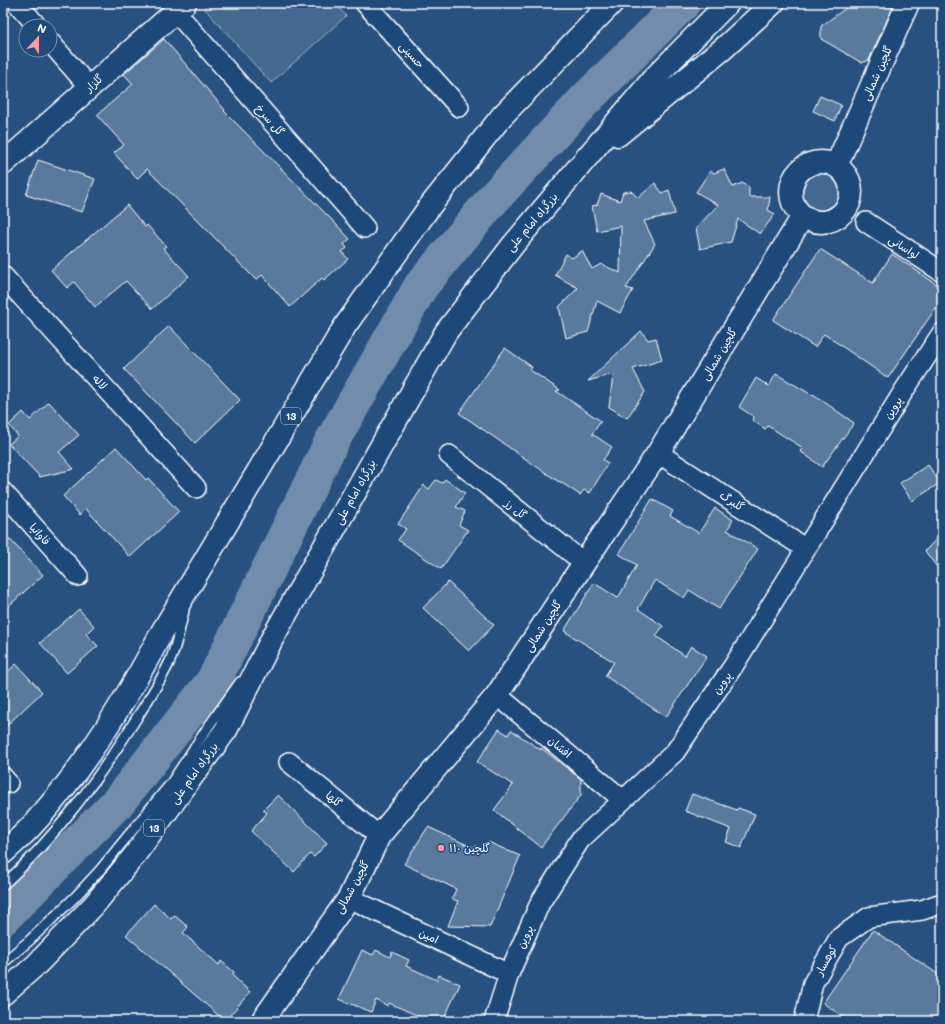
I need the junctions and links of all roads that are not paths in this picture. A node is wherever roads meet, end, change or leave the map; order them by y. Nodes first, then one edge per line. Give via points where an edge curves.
1 (17, 3) edge
2 (365, 3) edge
3 (612, 3) edge
4 (728, 3) edge
5 (773, 3) edge
6 (908, 3) edge
7 (180, 7) edge
8 (29, 18) edge
9 (58, 51) edge
10 (89, 87) junction
11 (459, 107) dead end
12 (3, 164) edge
13 (836, 166) junction
14 (573, 173) junction
15 (804, 216) junction
16 (866, 222) dead end
17 (365, 228) dead end
18 (942, 272) edge
19 (3, 276) edge
20 (942, 333) edge
21 (658, 454) junction
22 (449, 455) dead end
23 (196, 488) dead end
24 (3, 492) edge
25 (806, 549) junction
26 (584, 563) junction
27 (78, 576) dead end
28 (192, 581) junction
29 (273, 637) junction
30 (497, 695) junction
31 (289, 762) dead end
32 (623, 800) junction
33 (379, 836) junction
34 (3, 853) edge
35 (3, 885) edge
36 (349, 898) junction
37 (942, 903) edge
38 (3, 962) edge
39 (509, 974) junction
40 (3, 994) edge
41 (262, 1021) edge
42 (494, 1021) edge
43 (804, 1021) edge

1 - 8 street
2 - 11 street, حسینی
3 - 28 main road, 13 via 502,116 430,206 345,326
4 - 14 main road, بزرگراه امام علی / 13 via 653,79
5 - 14 main road via 724,48
6 - 13 main road, گلچین شمالی
7 - 10 main road, گلزار
7 - 17 street, گل سرخ
9 - 10 street
10 - 12 main road, گلزار
13 - 15 main road via 823,162 810,164 796,176 791,193 797,210
13 - 15 main road via 850,185 851,193 845,209 834,219 826,221 818,222
14 - 29 main road, بزرگراه امام علی / 13 via 512,245 446,332
15 - 21 main road, گلچین شمالی
16 - 18 street, لواسانی
19 - 23 street, لاله
20 - 25 street, پروین
21 - 25 street, گلبرگ
21 - 26 main road, گلچین شمالی
22 - 26 street, گل رز
24 - 27 street, فاوانیا
25 - 32 street, پروین via 734,665 675,752
26 - 30 main road, گلچین شمالی
28 - 34 main road, 13 via 110,723 36,822
28 - 35 lane via 170,660 118,747 78,803
29 - 38 lane via 149,812 75,897
29 - 40 main road, بزرگراه امام علی / 13 via 226,730 134,856 93,906 37,964
30 - 32 street, افشان
30 - 33 main road, گلچین شمالی
31 - 33 street, گلها
32 - 39 street, پروین via 580,840 540,903
33 - 36 main road, گلچین شمالی
36 - 39 street, امین
36 - 41 main road, گلچین شمالی
37 - 43 street, کوهسار via 922,910 869,916 839,938 813,983
39 - 42 street, پروین

